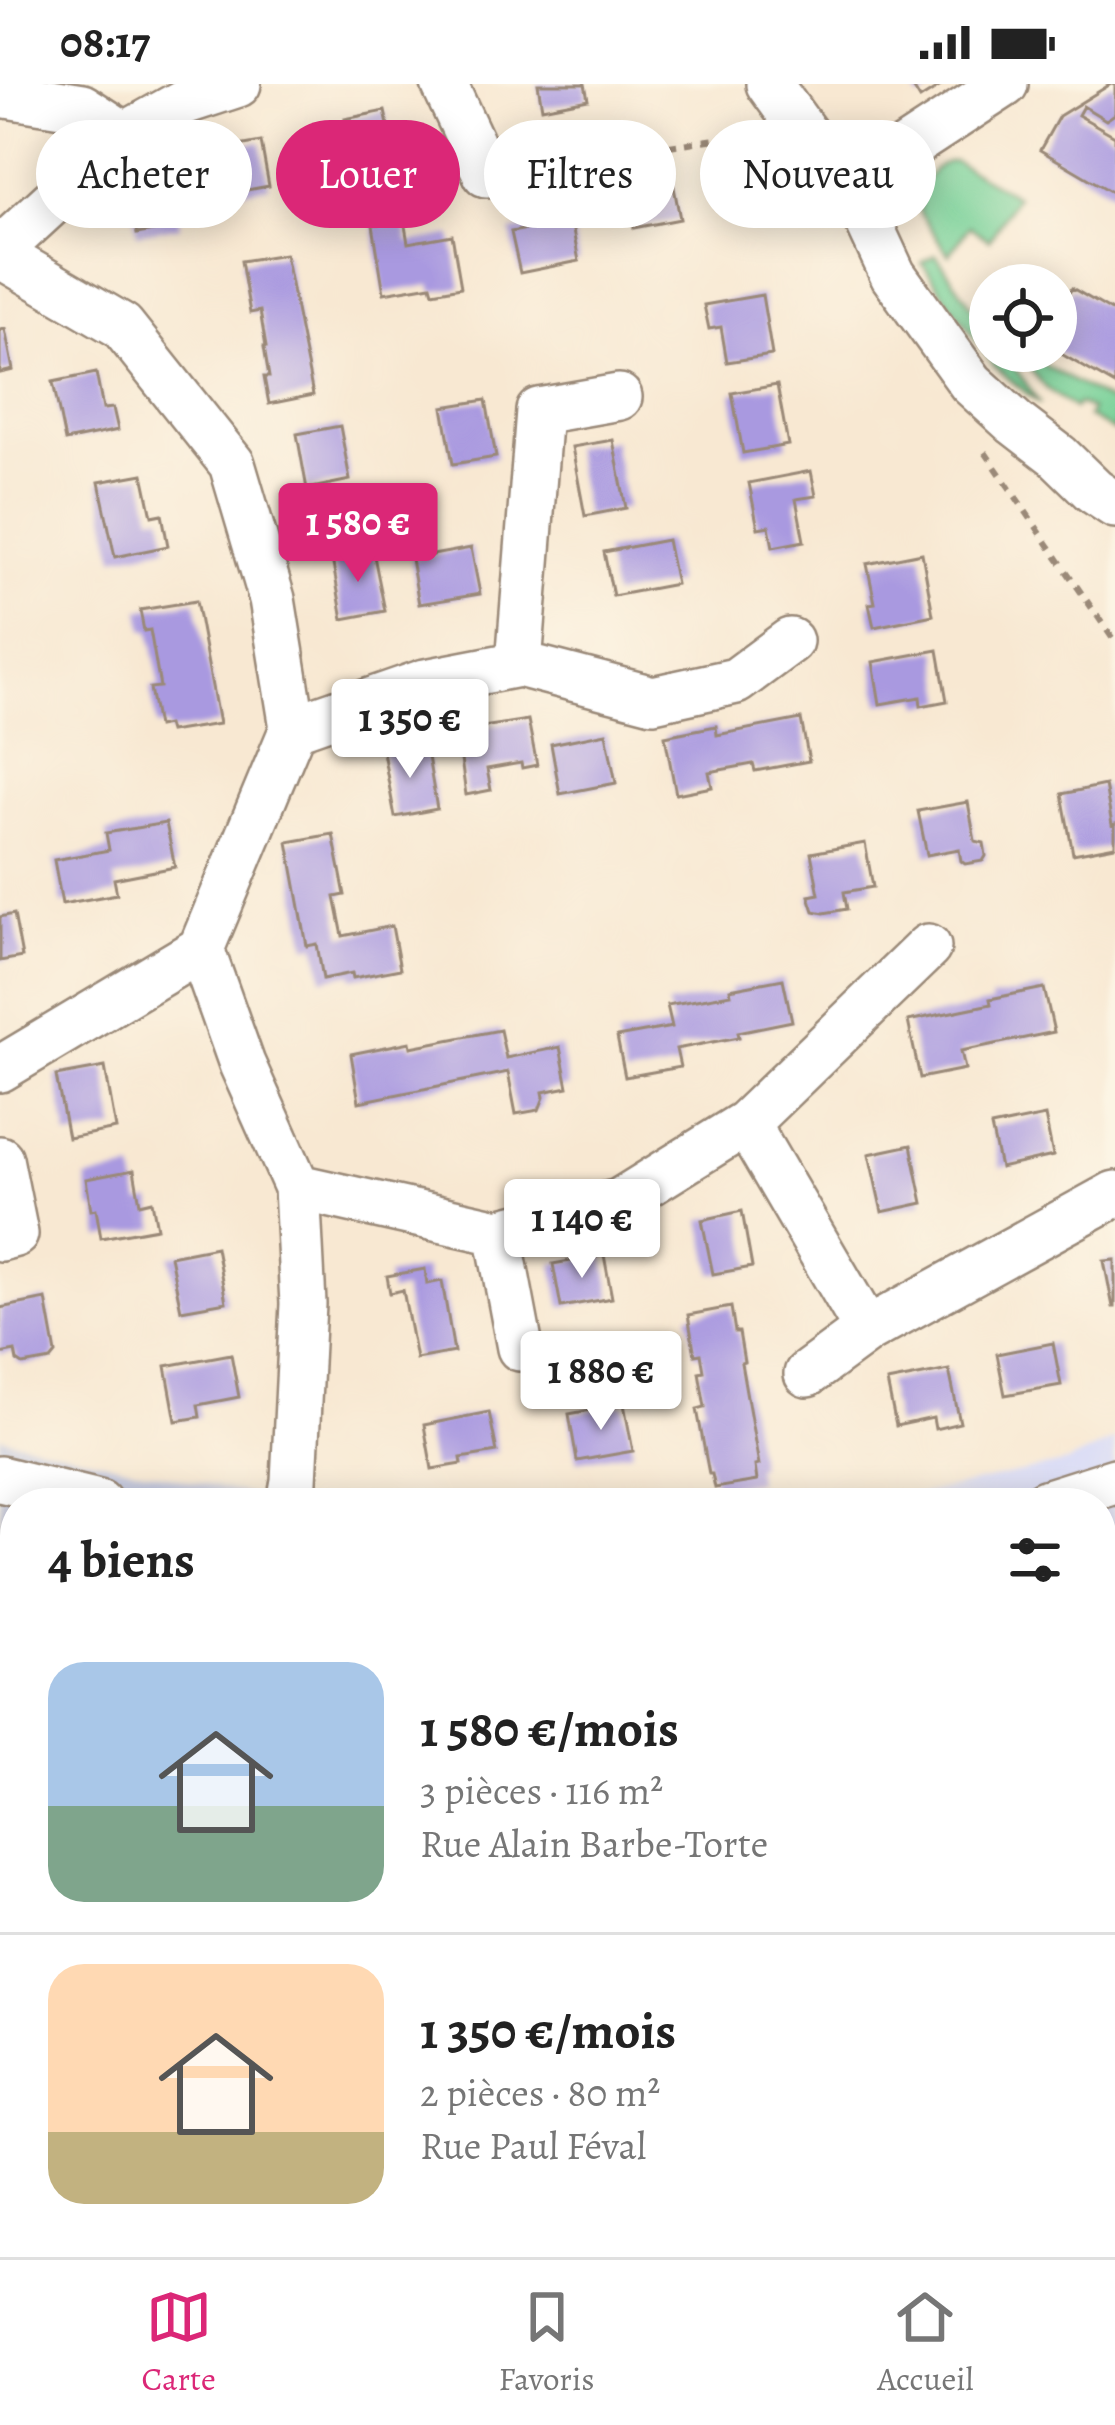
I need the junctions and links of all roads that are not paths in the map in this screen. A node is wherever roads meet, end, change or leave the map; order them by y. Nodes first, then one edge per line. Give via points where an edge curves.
1 (238, 84) edge
2 (444, 84) edge
3 (1006, 84) edge
4 (0, 94) edge
5 (102, 120) edge
6 (152, 120) edge
7 (936, 141) edge
8 (484, 170) edge
9 (36, 218) edge
10 (868, 228) edge
11 (880, 228) edge
12 (0, 252) edge
13 (619, 397) dead end
14 (1115, 466) edge
15 (1115, 505) edge
16 (790, 641) dead end
17 (519, 664) junction
18 (293, 728) junction
19 (928, 947) dead end
20 (202, 949) junction
21 (0, 1069) edge
22 (746, 1123) junction
23 (0, 1160) edge
24 (297, 1187) junction
25 (1115, 1194) edge
26 (498, 1232) junction
27 (0, 1238) edge
28 (868, 1330) junction
29 (520, 1348) dead end
30 (807, 1374) dead end
31 (293, 1488) edge

1 - 6 street
2 - 8 street
3 - 7 street
4 - 5 street via 82,107
9 - 12 street
10 - 15 street via 971,383
11 - 14 street via 1007,390
12 - 18 street via 122,326 232,464 272,599
13 - 17 street via 539,411
16 - 17 street via 736,681 653,699
17 - 18 street via 425,682
18 - 20 street
19 - 22 street
20 - 21 street
20 - 24 street
22 - 26 street via 619,1202
22 - 28 street
23 - 27 street via 16,1234
24 - 26 street
24 - 31 street via 303,1304
25 - 28 street
26 - 29 street
28 - 30 street

